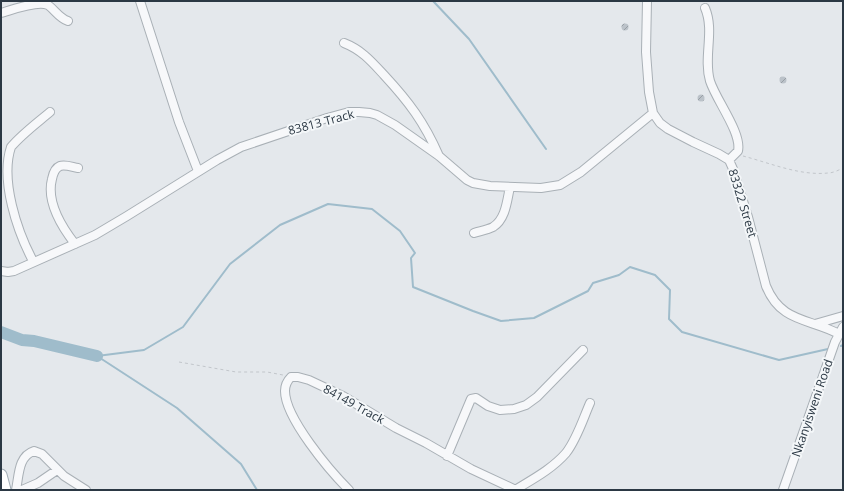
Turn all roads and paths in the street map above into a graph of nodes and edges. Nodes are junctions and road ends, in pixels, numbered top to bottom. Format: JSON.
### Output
{"nodes":[{"id":1,"x":140,"y":1,"type":"edge"},
{"id":2,"x":648,"y":1,"type":"edge"},
{"id":3,"x":705,"y":8,"type":"dead end"},
{"id":4,"x":1,"y":13,"type":"edge"},
{"id":5,"x":68,"y":20,"type":"dead end"},
{"id":6,"x":344,"y":43,"type":"dead end"},
{"id":7,"x":50,"y":112,"type":"dead end"},
{"id":8,"x":653,"y":114,"type":"junction"},
{"id":9,"x":736,"y":154,"type":"junction"},
{"id":10,"x":439,"y":156,"type":"junction"},
{"id":11,"x":729,"y":160,"type":"junction"},
{"id":12,"x":78,"y":168,"type":"dead end"},
{"id":13,"x":843,"y":168,"type":"edge"},
{"id":14,"x":198,"y":171,"type":"junction"},
{"id":15,"x":510,"y":187,"type":"junction"},
{"id":16,"x":474,"y":232,"type":"dead end"},
{"id":17,"x":74,"y":244,"type":"junction"},
{"id":18,"x":33,"y":261,"type":"junction"},
{"id":19,"x":1,"y":271,"type":"edge"},
{"id":20,"x":843,"y":316,"type":"edge"},
{"id":21,"x":814,"y":324,"type":"junction"},
{"id":22,"x":841,"y":331,"type":"edge"},
{"id":23,"x":583,"y":350,"type":"dead end"},
{"id":24,"x":179,"y":362,"type":"dead end"},
{"id":25,"x":291,"y":377,"type":"junction"},
{"id":26,"x":590,"y":403,"type":"dead end"},
{"id":27,"x":447,"y":456,"type":"junction"},
{"id":28,"x":57,"y":470,"type":"junction"},
{"id":29,"x":1,"y":475,"type":"edge"},
{"id":30,"x":5,"y":490,"type":"edge"},
{"id":31,"x":16,"y":490,"type":"edge"},
{"id":32,"x":22,"y":490,"type":"edge"},
{"id":33,"x":86,"y":490,"type":"edge"},
{"id":34,"x":349,"y":490,"type":"edge"},
{"id":35,"x":516,"y":490,"type":"edge"},
{"id":36,"x":783,"y":490,"type":"edge"}],
"edges":[{"from":1,"to":14,"type":"street"},
{"from":2,"to":8,"type":"street"},
{"from":3,"to":9,"type":"street"},
{"from":4,"to":5,"type":"street"},
{"from":6,"to":10,"type":"street"},
{"from":7,"to":18,"type":"street"},
{"from":8,"to":11,"type":"street","name":"83322 Street"},
{"from":8,"to":15,"type":"street","name":"83813 Track"},
{"from":9,"to":11,"type":"street"},
{"from":9,"to":13,"type":"path"},
{"from":10,"to":14,"type":"street","name":"83813 Track"},
{"from":10,"to":15,"type":"street","name":"83813 Track"},
{"from":11,"to":21,"type":"street","name":"83322 Street"},
{"from":12,"to":17,"type":"street"},
{"from":14,"to":17,"type":"street","name":"83813 Track"},
{"from":15,"to":16,"type":"street"},
{"from":17,"to":18,"type":"street","name":"83813 Track"},
{"from":18,"to":19,"type":"street","name":"83813 Track"},
{"from":20,"to":21,"type":"street"},
{"from":21,"to":22,"type":"street","name":"83322 Street"},
{"from":22,"to":36,"type":"street","name":"Nkanyisweni Road"},
{"from":23,"to":27,"type":"street"},
{"from":24,"to":25,"type":"path"},
{"from":25,"to":27,"type":"street","name":"84149 Track"},
{"from":25,"to":34,"type":"street"},
{"from":26,"to":35,"type":"street"},
{"from":27,"to":35,"type":"street","name":"84149 Track"},
{"from":28,"to":31,"type":"street"},
{"from":28,"to":32,"type":"street"},
{"from":28,"to":33,"type":"street"},
{"from":29,"to":30,"type":"main road"}]}
